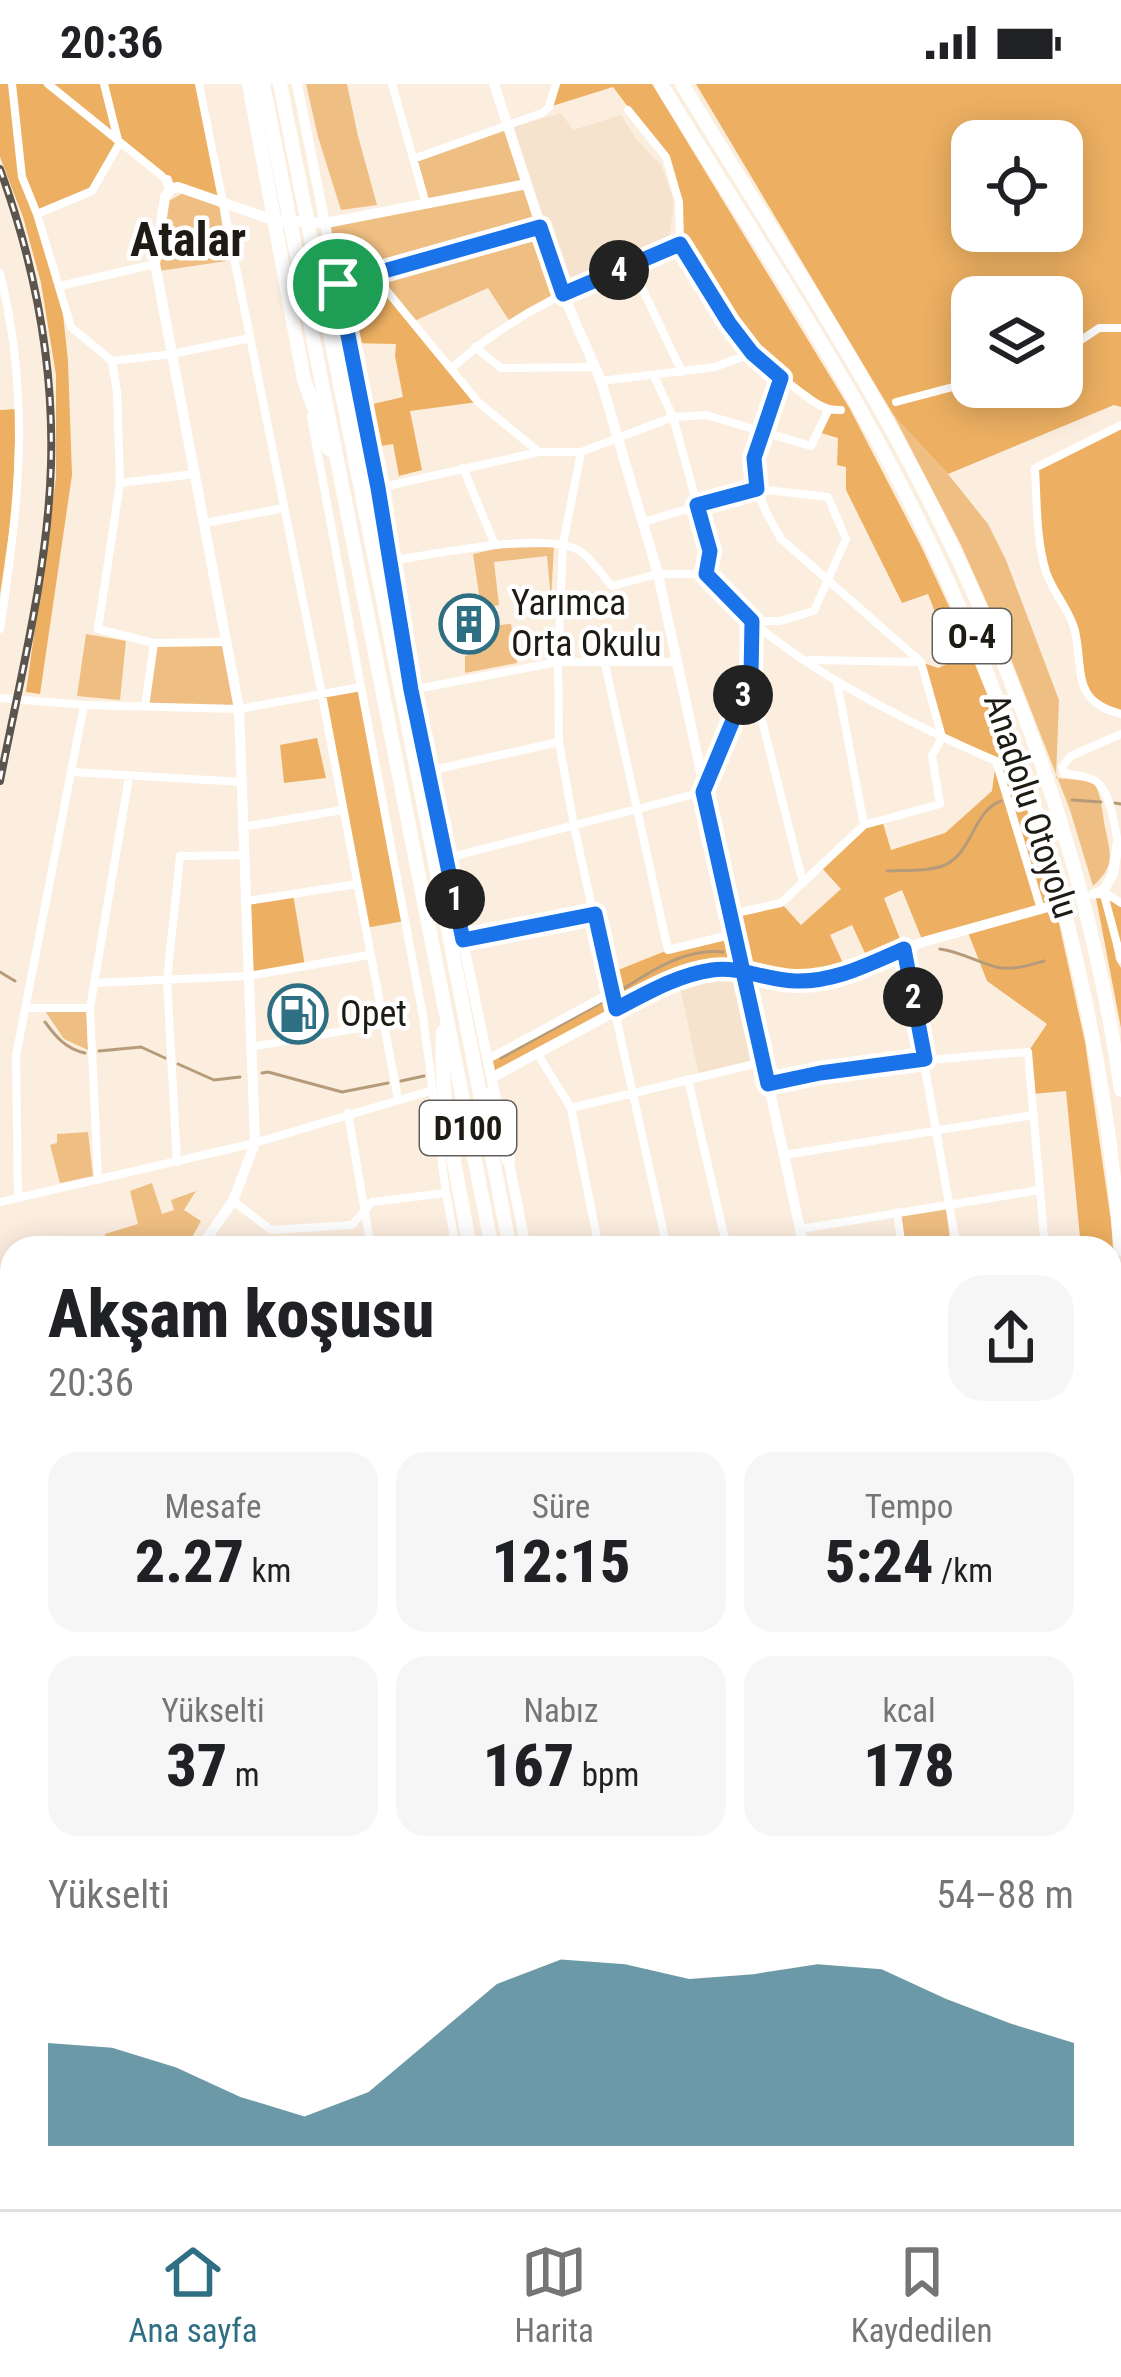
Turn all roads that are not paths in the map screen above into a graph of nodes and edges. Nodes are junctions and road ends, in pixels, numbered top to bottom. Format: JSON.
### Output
{"nodes":[{"id":1,"x":12,"y":84,"type":"edge"},
{"id":2,"x":48,"y":84,"type":"edge"},
{"id":3,"x":104,"y":84,"type":"edge"},
{"id":4,"x":199,"y":84,"type":"edge"},
{"id":5,"x":249,"y":84,"type":"edge"},
{"id":6,"x":263,"y":84,"type":"edge"},
{"id":7,"x":280,"y":84,"type":"edge"},
{"id":8,"x":297,"y":84,"type":"edge"},
{"id":9,"x":392,"y":84,"type":"edge"},
{"id":10,"x":494,"y":84,"type":"edge"},
{"id":11,"x":556,"y":84,"type":"edge"},
{"id":12,"x":661,"y":84,"type":"edge"},
{"id":13,"x":682,"y":84,"type":"edge"},
{"id":14,"x":628,"y":110,"type":"dead end"},
{"id":15,"x":508,"y":124,"type":"junction"},
{"id":16,"x":119,"y":144,"type":"junction"},
{"id":17,"x":413,"y":159,"type":"junction"},
{"id":18,"x":526,"y":184,"type":"junction"},
{"id":19,"x":171,"y":186,"type":"junction"},
{"id":20,"x":223,"y":203,"type":"junction"},
{"id":21,"x":426,"y":204,"type":"junction"},
{"id":22,"x":37,"y":214,"type":"junction"},
{"id":23,"x":273,"y":220,"type":"junction"},
{"id":24,"x":326,"y":223,"type":"junction"},
{"id":25,"x":540,"y":227,"type":"junction"},
{"id":26,"x":680,"y":244,"type":"junction"},
{"id":27,"x":155,"y":265,"type":"junction"},
{"id":28,"x":631,"y":265,"type":"junction"},
{"id":29,"x":0,"y":273,"type":"edge"},
{"id":30,"x":373,"y":274,"type":"junction"},
{"id":31,"x":338,"y":284,"type":"junction"},
{"id":32,"x":60,"y":286,"type":"junction"},
{"id":33,"x":563,"y":294,"type":"junction"},
{"id":34,"x":4,"y":306,"type":"edge"},
{"id":35,"x":1121,"y":328,"type":"edge"},
{"id":36,"x":250,"y":338,"type":"junction"},
{"id":37,"x":1083,"y":339,"type":"edge"},
{"id":38,"x":475,"y":347,"type":"junction"},
{"id":39,"x":752,"y":353,"type":"junction"},
{"id":40,"x":172,"y":354,"type":"junction"},
{"id":41,"x":112,"y":361,"type":"junction"},
{"id":42,"x":596,"y":367,"type":"junction"},
{"id":43,"x":451,"y":369,"type":"junction"},
{"id":44,"x":682,"y":372,"type":"junction"},
{"id":45,"x":654,"y":376,"type":"junction"},
{"id":46,"x":781,"y":378,"type":"junction"},
{"id":47,"x":304,"y":380,"type":"junction"},
{"id":48,"x":601,"y":381,"type":"junction"},
{"id":49,"x":951,"y":388,"type":"edge"},
{"id":50,"x":896,"y":402,"type":"dead end"},
{"id":51,"x":841,"y":410,"type":"dead end"},
{"id":52,"x":828,"y":411,"type":"junction"},
{"id":53,"x":673,"y":416,"type":"junction"},
{"id":54,"x":1121,"y":425,"type":"edge"},
{"id":55,"x":763,"y":431,"type":"junction"},
{"id":56,"x":618,"y":438,"type":"junction"},
{"id":57,"x":539,"y":452,"type":"junction"},
{"id":58,"x":580,"y":452,"type":"junction"},
{"id":59,"x":463,"y":468,"type":"junction"},
{"id":60,"x":194,"y":474,"type":"junction"},
{"id":61,"x":120,"y":482,"type":"junction"},
{"id":62,"x":378,"y":488,"type":"junction"},
{"id":63,"x":757,"y":489,"type":"junction"},
{"id":64,"x":346,"y":500,"type":"junction"},
{"id":65,"x":697,"y":505,"type":"junction"},
{"id":66,"x":284,"y":508,"type":"junction"},
{"id":67,"x":642,"y":522,"type":"junction"},
{"id":68,"x":203,"y":524,"type":"junction"},
{"id":69,"x":563,"y":544,"type":"junction"},
{"id":70,"x":495,"y":545,"type":"junction"},
{"id":71,"x":390,"y":561,"type":"junction"},
{"id":72,"x":658,"y":574,"type":"junction"},
{"id":73,"x":706,"y":574,"type":"junction"},
{"id":74,"x":828,"y":579,"type":"junction"},
{"id":75,"x":752,"y":621,"type":"junction"},
{"id":76,"x":0,"y":629,"type":"edge"},
{"id":77,"x":224,"y":642,"type":"junction"},
{"id":78,"x":154,"y":643,"type":"junction"},
{"id":79,"x":806,"y":659,"type":"junction"},
{"id":80,"x":558,"y":662,"type":"junction"},
{"id":81,"x":675,"y":662,"type":"junction"},
{"id":82,"x":921,"y":662,"type":"junction"},
{"id":83,"x":605,"y":664,"type":"junction"},
{"id":84,"x":751,"y":677,"type":"junction"},
{"id":85,"x":837,"y":680,"type":"junction"},
{"id":86,"x":361,"y":687,"type":"junction"},
{"id":87,"x":411,"y":690,"type":"junction"},
{"id":88,"x":322,"y":695,"type":"junction"},
{"id":89,"x":0,"y":698,"type":"edge"},
{"id":90,"x":84,"y":705,"type":"junction"},
{"id":91,"x":146,"y":706,"type":"junction"},
{"id":92,"x":239,"y":709,"type":"junction"},
{"id":93,"x":1121,"y":714,"type":"edge"},
{"id":94,"x":1121,"y":734,"type":"edge"},
{"id":95,"x":942,"y":737,"type":"junction"},
{"id":96,"x":559,"y":742,"type":"junction"},
{"id":97,"x":428,"y":771,"type":"junction"},
{"id":98,"x":72,"y":772,"type":"junction"},
{"id":99,"x":129,"y":777,"type":"junction"},
{"id":100,"x":242,"y":782,"type":"junction"},
{"id":101,"x":703,"y":792,"type":"junction"},
{"id":102,"x":636,"y":809,"type":"junction"},
{"id":103,"x":343,"y":810,"type":"junction"},
{"id":104,"x":864,"y":825,"type":"junction"},
{"id":105,"x":574,"y":826,"type":"junction"},
{"id":106,"x":243,"y":827,"type":"junction"},
{"id":107,"x":1119,"y":842,"type":"edge"},
{"id":108,"x":245,"y":855,"type":"junction"},
{"id":109,"x":447,"y":858,"type":"junction"},
{"id":110,"x":802,"y":883,"type":"junction"},
{"id":111,"x":357,"y":884,"type":"junction"},
{"id":112,"x":1098,"y":892,"type":"junction"},
{"id":113,"x":248,"y":901,"type":"junction"},
{"id":114,"x":1121,"y":903,"type":"edge"},
{"id":115,"x":1055,"y":905,"type":"dead end"},
{"id":116,"x":1041,"y":909,"type":"junction"},
{"id":117,"x":595,"y":914,"type":"junction"},
{"id":118,"x":730,"y":915,"type":"junction"},
{"id":119,"x":734,"y":934,"type":"junction"},
{"id":120,"x":463,"y":940,"type":"junction"},
{"id":121,"x":904,"y":949,"type":"junction"},
{"id":122,"x":370,"y":955,"type":"junction"},
{"id":123,"x":1121,"y":958,"type":"edge"},
{"id":124,"x":744,"y":971,"type":"junction"},
{"id":125,"x":248,"y":976,"type":"junction"},
{"id":126,"x":167,"y":981,"type":"junction"},
{"id":127,"x":94,"y":983,"type":"junction"},
{"id":128,"x":612,"y":992,"type":"junction"},
{"id":129,"x":26,"y":1008,"type":"junction"},
{"id":130,"x":90,"y":1008,"type":"junction"},
{"id":131,"x":445,"y":1009,"type":"junction"},
{"id":132,"x":616,"y":1009,"type":"junction"},
{"id":133,"x":382,"y":1024,"type":"junction"},
{"id":134,"x":467,"y":1027,"type":"junction"},
{"id":135,"x":251,"y":1047,"type":"junction"},
{"id":136,"x":537,"y":1053,"type":"junction"},
{"id":137,"x":488,"y":1059,"type":"junction"},
{"id":138,"x":925,"y":1059,"type":"junction"},
{"id":139,"x":763,"y":1062,"type":"junction"},
{"id":140,"x":491,"y":1078,"type":"junction"},
{"id":141,"x":688,"y":1078,"type":"junction"},
{"id":142,"x":768,"y":1084,"type":"junction"},
{"id":143,"x":433,"y":1090,"type":"junction"},
{"id":144,"x":1121,"y":1090,"type":"edge"},
{"id":145,"x":634,"y":1091,"type":"junction"},
{"id":146,"x":398,"y":1100,"type":"junction"},
{"id":147,"x":571,"y":1108,"type":"junction"},
{"id":148,"x":348,"y":1113,"type":"junction"},
{"id":149,"x":1034,"y":1115,"type":"junction"},
{"id":150,"x":937,"y":1131,"type":"junction"},
{"id":151,"x":255,"y":1143,"type":"junction"},
{"id":152,"x":784,"y":1155,"type":"junction"},
{"id":153,"x":508,"y":1159,"type":"junction"},
{"id":154,"x":177,"y":1162,"type":"junction"},
{"id":155,"x":98,"y":1180,"type":"junction"},
{"id":156,"x":1040,"y":1190,"type":"junction"},
{"id":157,"x":446,"y":1193,"type":"junction"},
{"id":158,"x":18,"y":1198,"type":"junction"},
{"id":159,"x":233,"y":1201,"type":"junction"},
{"id":160,"x":0,"y":1202,"type":"edge"},
{"id":161,"x":949,"y":1203,"type":"junction"},
{"id":162,"x":364,"y":1211,"type":"junction"},
{"id":163,"x":897,"y":1212,"type":"junction"},
{"id":164,"x":799,"y":1229,"type":"junction"},
{"id":165,"x":208,"y":1236,"type":"edge"},
{"id":166,"x":369,"y":1236,"type":"edge"},
{"id":167,"x":454,"y":1236,"type":"edge"},
{"id":168,"x":468,"y":1236,"type":"edge"},
{"id":169,"x":490,"y":1236,"type":"edge"},
{"id":170,"x":509,"y":1236,"type":"edge"},
{"id":171,"x":524,"y":1236,"type":"edge"},
{"id":172,"x":597,"y":1236,"type":"edge"},
{"id":173,"x":664,"y":1236,"type":"edge"},
{"id":174,"x":721,"y":1236,"type":"edge"},
{"id":175,"x":801,"y":1236,"type":"edge"},
{"id":176,"x":900,"y":1236,"type":"edge"},
{"id":177,"x":955,"y":1236,"type":"edge"},
{"id":178,"x":1044,"y":1236,"type":"edge"},
{"id":179,"x":1120,"y":1236,"type":"edge"}],
"edges":[{"from":1,"to":22,"type":"street"},
{"from":2,"to":16,"type":"street"},
{"from":3,"to":16,"type":"street"},
{"from":4,"to":20,"type":"street"},
{"from":5,"to":23,"type":"highway"},
{"from":6,"to":64,"type":"highway","number":"D100"},
{"from":7,"to":134,"type":"highway","number":"D100"},
{"from":8,"to":24,"type":"main road"},
{"from":9,"to":17,"type":"street"},
{"from":10,"to":15,"type":"main road"},
{"from":11,"to":15,"type":"street"},
{"from":12,"to":179,"type":"highway","name":"Anadolu Otoyolu","number":"O-4"},
{"from":13,"to":144,"type":"highway","name":"Anadolu Otoyolu","number":"O-4"},
{"from":14,"to":26,"type":"street"},
{"from":15,"to":17,"type":"street"},
{"from":15,"to":18,"type":"main road"},
{"from":16,"to":19,"type":"street"},
{"from":16,"to":22,"type":"street"},
{"from":17,"to":21,"type":"street"},
{"from":18,"to":21,"type":"main road"},
{"from":18,"to":25,"type":"main road"},
{"from":19,"to":20,"type":"main road"},
{"from":19,"to":27,"type":"main road"},
{"from":20,"to":23,"type":"main road"},
{"from":20,"to":36,"type":"street"},
{"from":21,"to":24,"type":"main road"},
{"from":22,"to":32,"type":"street"},
{"from":23,"to":24,"type":"main road"},
{"from":23,"to":47,"type":"highway"},
{"from":24,"to":31,"type":"main road"},
{"from":25,"to":30,"type":"street"},
{"from":25,"to":33,"type":"main road"},
{"from":26,"to":28,"type":"street"},
{"from":26,"to":39,"type":"street"},
{"from":27,"to":32,"type":"street"},
{"from":27,"to":40,"type":"main road"},
{"from":28,"to":33,"type":"street"},
{"from":28,"to":44,"type":"street"},
{"from":29,"to":34,"type":"street"},
{"from":30,"to":31,"type":"street"},
{"from":30,"to":43,"type":"street"},
{"from":31,"to":62,"type":"main road"},
{"from":32,"to":41,"type":"street"},
{"from":33,"to":38,"type":"street"},
{"from":33,"to":42,"type":"main road"},
{"from":34,"to":76,"type":"street"},
{"from":35,"to":37,"type":"street"},
{"from":36,"to":40,"type":"street"},
{"from":36,"to":66,"type":"street"},
{"from":38,"to":42,"type":"street"},
{"from":38,"to":43,"type":"street"},
{"from":39,"to":44,"type":"street"},
{"from":39,"to":46,"type":"street"},
{"from":40,"to":41,"type":"street"},
{"from":40,"to":60,"type":"main road"},
{"from":41,"to":61,"type":"street"},
{"from":42,"to":48,"type":"main road"},
{"from":43,"to":57,"type":"street"},
{"from":44,"to":45,"type":"street"},
{"from":45,"to":48,"type":"street"},
{"from":45,"to":53,"type":"street"},
{"from":46,"to":52,"type":"street"},
{"from":46,"to":55,"type":"street"},
{"from":47,"to":64,"type":"highway"},
{"from":47,"to":86,"type":"street"},
{"from":48,"to":56,"type":"main road"},
{"from":49,"to":50,"type":"street"},
{"from":51,"to":52,"type":"street"},
{"from":52,"to":55,"type":"street"},
{"from":53,"to":55,"type":"street"},
{"from":53,"to":56,"type":"street"},
{"from":53,"to":65,"type":"street"},
{"from":54,"to":93,"type":"street"},
{"from":55,"to":63,"type":"street"},
{"from":56,"to":58,"type":"street"},
{"from":56,"to":67,"type":"main road"},
{"from":57,"to":58,"type":"street"},
{"from":57,"to":59,"type":"street"},
{"from":58,"to":69,"type":"street"},
{"from":59,"to":62,"type":"street"},
{"from":59,"to":70,"type":"street"},
{"from":60,"to":61,"type":"street"},
{"from":60,"to":68,"type":"main road"},
{"from":61,"to":78,"type":"street"},
{"from":62,"to":71,"type":"main road"},
{"from":63,"to":65,"type":"street"},
{"from":63,"to":74,"type":"street"},
{"from":63,"to":74,"type":"street"},
{"from":64,"to":131,"type":"highway","number":"D100"},
{"from":65,"to":67,"type":"street"},
{"from":65,"to":73,"type":"street"},
{"from":66,"to":68,"type":"street"},
{"from":66,"to":88,"type":"street"},
{"from":67,"to":72,"type":"main road"},
{"from":68,"to":77,"type":"main road"},
{"from":69,"to":70,"type":"street"},
{"from":69,"to":72,"type":"street"},
{"from":69,"to":80,"type":"street"},
{"from":70,"to":71,"type":"street"},
{"from":71,"to":87,"type":"main road"},
{"from":72,"to":73,"type":"street"},
{"from":72,"to":81,"type":"main road"},
{"from":73,"to":75,"type":"street"},
{"from":74,"to":75,"type":"street"},
{"from":74,"to":82,"type":"street"},
{"from":75,"to":79,"type":"street"},
{"from":75,"to":84,"type":"street"},
{"from":77,"to":78,"type":"street"},
{"from":77,"to":92,"type":"main road"},
{"from":78,"to":91,"type":"street"},
{"from":79,"to":82,"type":"street"},
{"from":79,"to":85,"type":"street"},
{"from":80,"to":83,"type":"street"},
{"from":80,"to":87,"type":"street"},
{"from":80,"to":96,"type":"street"},
{"from":81,"to":83,"type":"street"},
{"from":81,"to":101,"type":"main road"},
{"from":82,"to":95,"type":"street"},
{"from":83,"to":102,"type":"street"},
{"from":84,"to":101,"type":"street"},
{"from":84,"to":110,"type":"street"},
{"from":85,"to":95,"type":"street"},
{"from":85,"to":104,"type":"street"},
{"from":86,"to":88,"type":"street"},
{"from":86,"to":143,"type":"street"},
{"from":87,"to":97,"type":"main road"},
{"from":88,"to":92,"type":"street"},
{"from":88,"to":103,"type":"street"},
{"from":89,"to":90,"type":"street"},
{"from":90,"to":91,"type":"street"},
{"from":90,"to":98,"type":"street"},
{"from":91,"to":92,"type":"street"},
{"from":92,"to":100,"type":"main road"},
{"from":94,"to":107,"type":"street"},
{"from":95,"to":104,"type":"street"},
{"from":95,"to":116,"type":"street"},
{"from":96,"to":97,"type":"street"},
{"from":96,"to":105,"type":"street"},
{"from":97,"to":109,"type":"main road"},
{"from":98,"to":99,"type":"street"},
{"from":98,"to":129,"type":"street"},
{"from":99,"to":100,"type":"street"},
{"from":99,"to":127,"type":"street"},
{"from":100,"to":106,"type":"main road"},
{"from":101,"to":102,"type":"street"},
{"from":101,"to":118,"type":"main road"},
{"from":102,"to":105,"type":"street"},
{"from":102,"to":119,"type":"street"},
{"from":103,"to":106,"type":"street"},
{"from":103,"to":111,"type":"street"},
{"from":104,"to":110,"type":"street"},
{"from":105,"to":109,"type":"street"},
{"from":105,"to":117,"type":"street"},
{"from":106,"to":108,"type":"main road"},
{"from":107,"to":112,"type":"main road"},
{"from":108,"to":113,"type":"main road"},
{"from":108,"to":126,"type":"street"},
{"from":109,"to":120,"type":"main road"},
{"from":110,"to":118,"type":"street"},
{"from":111,"to":113,"type":"street"},
{"from":111,"to":122,"type":"street"},
{"from":112,"to":114,"type":"street"},
{"from":112,"to":123,"type":"street"},
{"from":113,"to":125,"type":"main road"},
{"from":115,"to":116,"type":"main road"},
{"from":116,"to":121,"type":"main road"},
{"from":117,"to":120,"type":"street"},
{"from":117,"to":128,"type":"street"},
{"from":118,"to":119,"type":"main road"},
{"from":119,"to":124,"type":"main road"},
{"from":120,"to":137,"type":"main road"},
{"from":121,"to":124,"type":"main road"},
{"from":121,"to":138,"type":"street"},
{"from":122,"to":125,"type":"street"},
{"from":122,"to":133,"type":"street"},
{"from":124,"to":132,"type":"main road"},
{"from":124,"to":139,"type":"main road"},
{"from":125,"to":126,"type":"street"},
{"from":125,"to":135,"type":"main road"},
{"from":126,"to":127,"type":"street"},
{"from":126,"to":154,"type":"street"},
{"from":127,"to":130,"type":"street"},
{"from":128,"to":132,"type":"street"},
{"from":128,"to":137,"type":"street"},
{"from":129,"to":130,"type":"street"},
{"from":129,"to":158,"type":"street"},
{"from":130,"to":155,"type":"street"},
{"from":131,"to":168,"type":"highway"},
{"from":131,"to":169,"type":"highway","number":"D100"},
{"from":132,"to":136,"type":"main road"},
{"from":132,"to":145,"type":"street"},
{"from":133,"to":135,"type":"street"},
{"from":133,"to":146,"type":"street"},
{"from":134,"to":153,"type":"highway"},
{"from":134,"to":170,"type":"highway","number":"D100"},
{"from":135,"to":151,"type":"main road"},
{"from":136,"to":140,"type":"main road"},
{"from":136,"to":147,"type":"street"},
{"from":137,"to":140,"type":"main road"},
{"from":138,"to":142,"type":"street"},
{"from":138,"to":149,"type":"street"},
{"from":138,"to":150,"type":"street"},
{"from":139,"to":141,"type":"street"},
{"from":139,"to":142,"type":"main road"},
{"from":140,"to":153,"type":"main road"},
{"from":141,"to":145,"type":"street"},
{"from":141,"to":174,"type":"street"},
{"from":142,"to":152,"type":"main road"},
{"from":143,"to":146,"type":"street"},
{"from":143,"to":157,"type":"street"},
{"from":145,"to":147,"type":"street"},
{"from":145,"to":173,"type":"street"},
{"from":146,"to":148,"type":"street"},
{"from":147,"to":172,"type":"street"},
{"from":148,"to":151,"type":"street"},
{"from":148,"to":162,"type":"street"},
{"from":149,"to":150,"type":"street"},
{"from":149,"to":156,"type":"street"},
{"from":150,"to":152,"type":"street"},
{"from":150,"to":161,"type":"street"},
{"from":151,"to":154,"type":"street"},
{"from":151,"to":159,"type":"main road"},
{"from":152,"to":164,"type":"main road"},
{"from":153,"to":171,"type":"main road"},
{"from":154,"to":155,"type":"street"},
{"from":155,"to":158,"type":"street"},
{"from":156,"to":161,"type":"street"},
{"from":156,"to":178,"type":"street"},
{"from":157,"to":162,"type":"street"},
{"from":157,"to":167,"type":"street"},
{"from":158,"to":160,"type":"street"},
{"from":159,"to":162,"type":"street"},
{"from":159,"to":165,"type":"main road"},
{"from":161,"to":163,"type":"street"},
{"from":161,"to":177,"type":"street"},
{"from":162,"to":166,"type":"street"},
{"from":163,"to":164,"type":"street"},
{"from":163,"to":176,"type":"street"},
{"from":164,"to":175,"type":"main road"}]}
